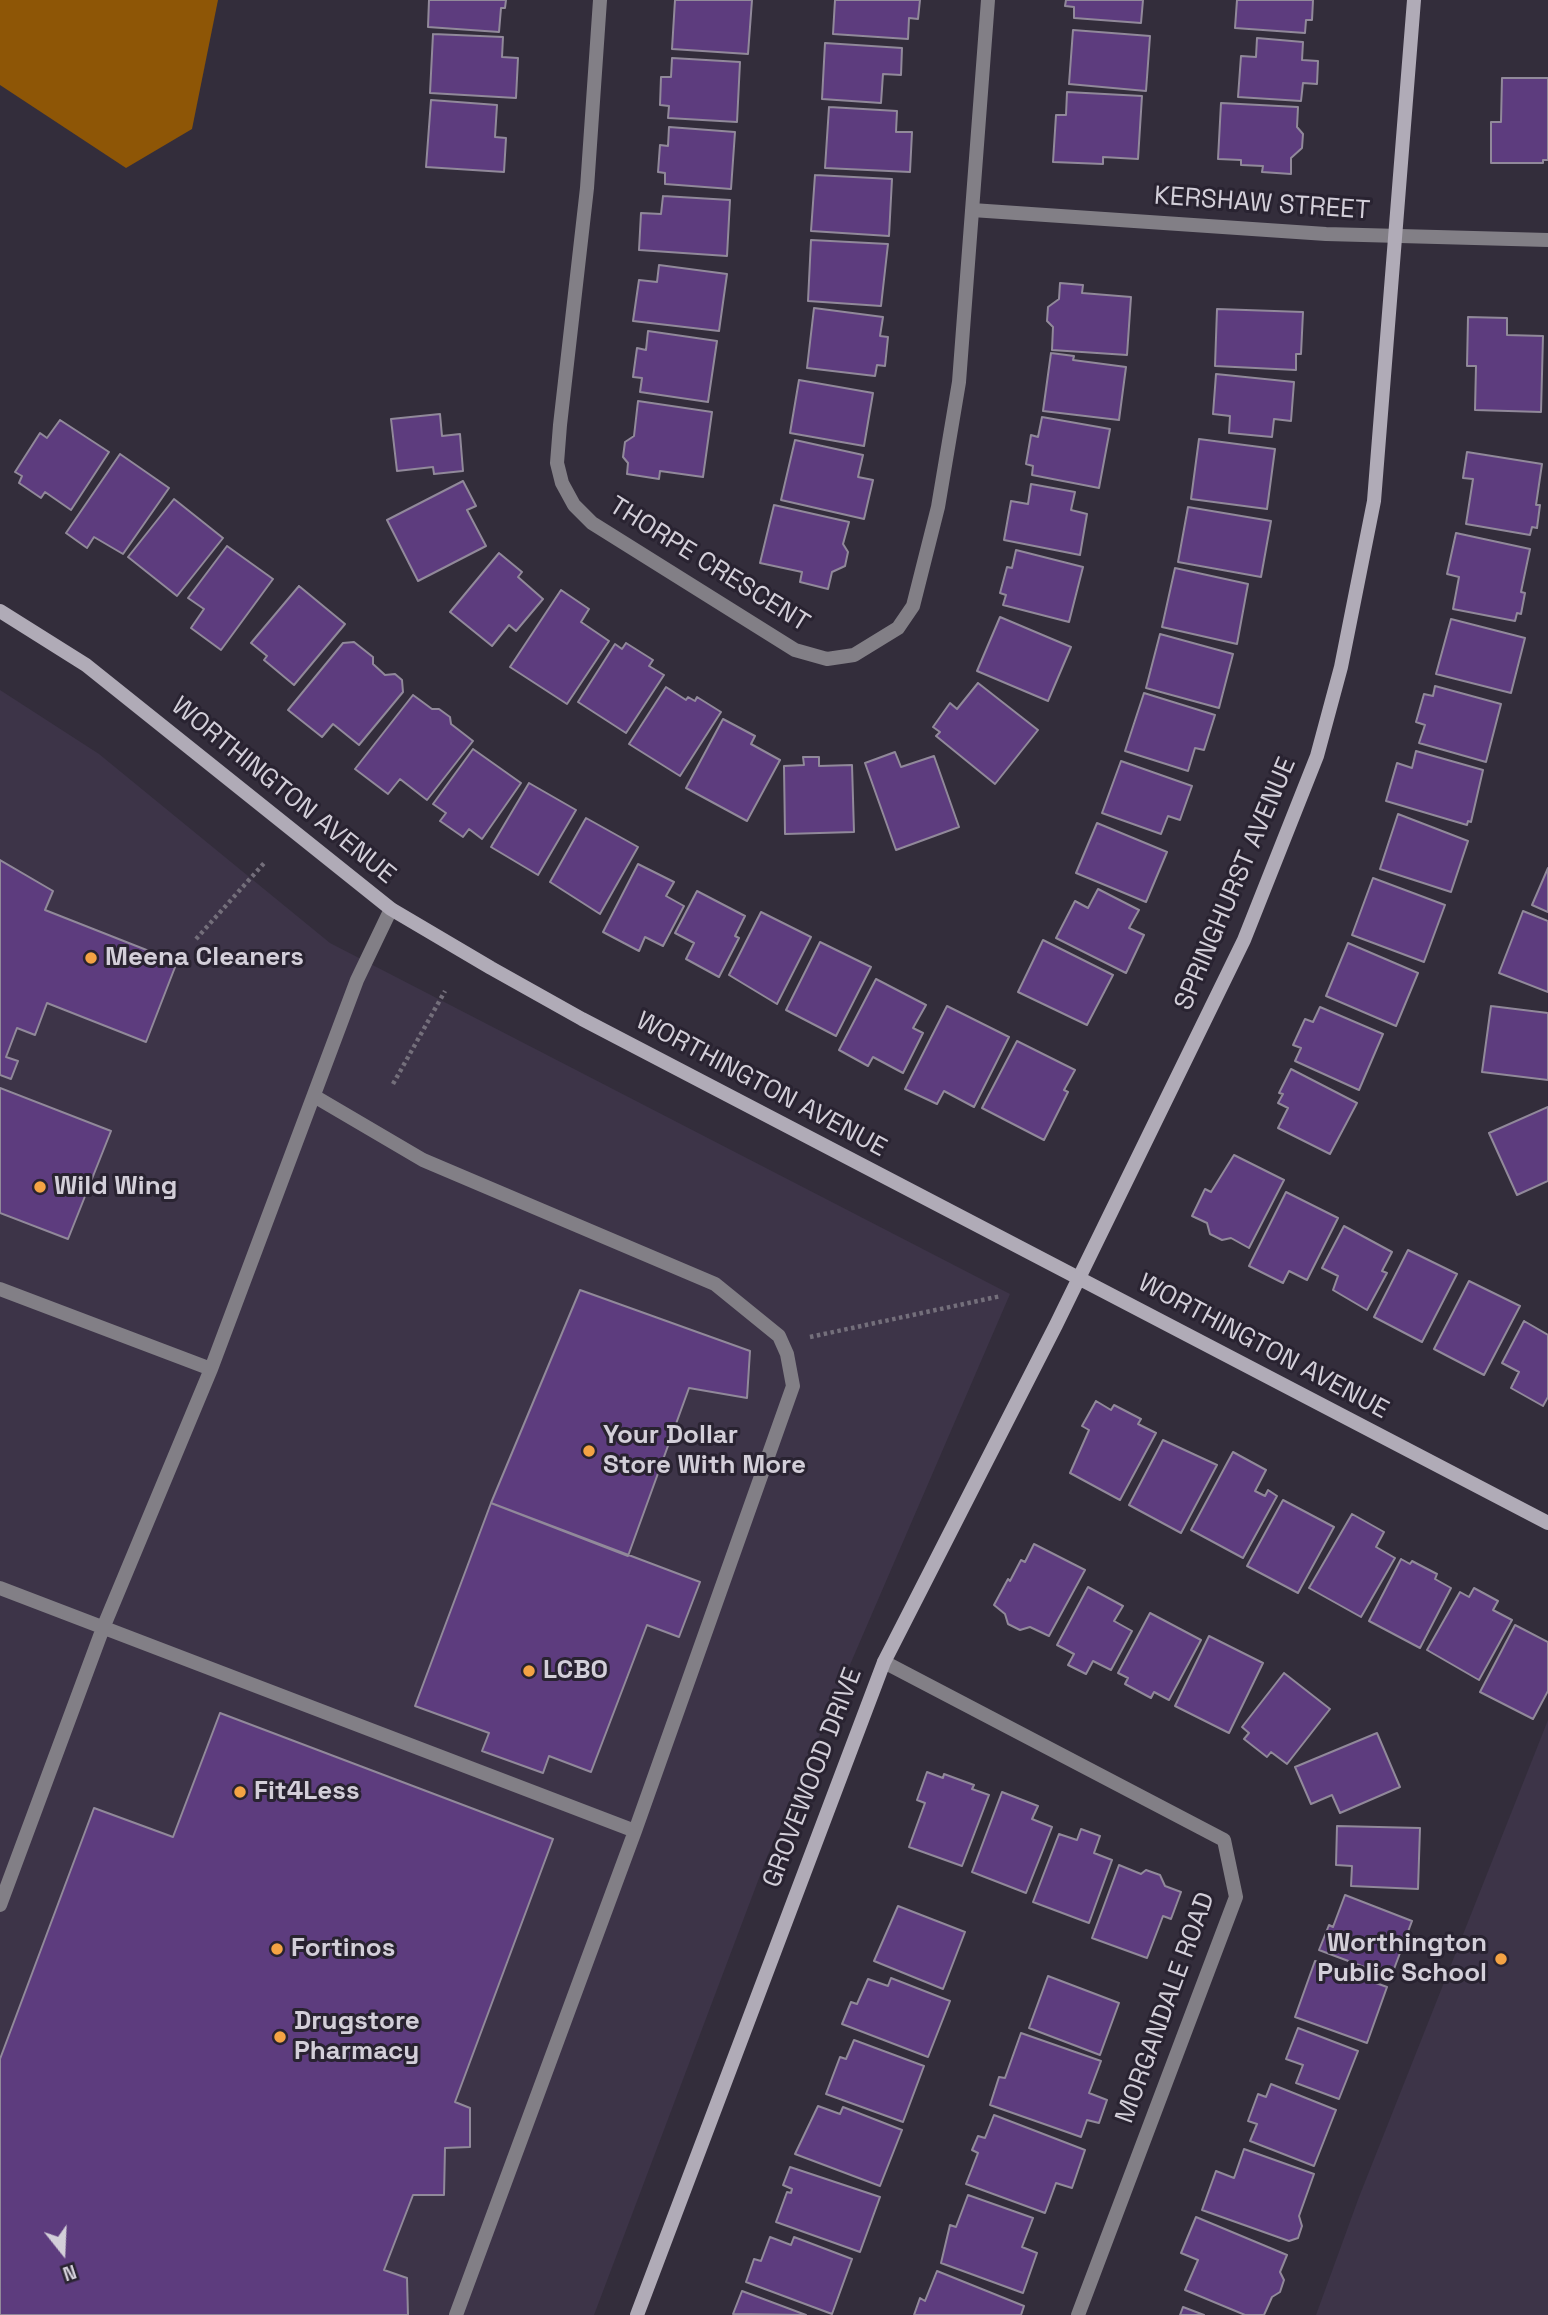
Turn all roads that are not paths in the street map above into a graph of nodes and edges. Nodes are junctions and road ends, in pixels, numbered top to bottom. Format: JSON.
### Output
{"nodes":[{"id":1,"x":600,"y":0,"type":"edge"},
{"id":2,"x":988,"y":0,"type":"edge"},
{"id":3,"x":1414,"y":0,"type":"edge"},
{"id":4,"x":972,"y":210,"type":"junction"},
{"id":5,"x":1398,"y":237,"type":"junction"},
{"id":6,"x":1548,"y":240,"type":"edge"},
{"id":7,"x":0,"y":611,"type":"edge"},
{"id":8,"x":391,"y":909,"type":"junction"},
{"id":9,"x":314,"y":1096,"type":"junction"},
{"id":10,"x":1079,"y":1278,"type":"junction"},
{"id":11,"x":0,"y":1289,"type":"edge"},
{"id":12,"x":211,"y":1369,"type":"junction"},
{"id":13,"x":1548,"y":1523,"type":"edge"},
{"id":14,"x":0,"y":1588,"type":"edge"},
{"id":15,"x":103,"y":1628,"type":"junction"},
{"id":16,"x":884,"y":1662,"type":"junction"},
{"id":17,"x":635,"y":1831,"type":"junction"},
{"id":18,"x":0,"y":1905,"type":"edge"},
{"id":19,"x":456,"y":2315,"type":"edge"},
{"id":20,"x":637,"y":2315,"type":"edge"},
{"id":21,"x":1078,"y":2315,"type":"edge"}],
"edges":[{"from":1,"to":4,"type":"street","name":"THORPE CRESCENT"},
{"from":2,"to":4,"type":"street","name":"THORPE CRESCENT"},
{"from":3,"to":5,"type":"street"},
{"from":4,"to":5,"type":"street","name":"KERSHAW STREET"},
{"from":5,"to":6,"type":"street","name":"KERSHAW STREET"},
{"from":5,"to":10,"type":"street","name":"SPRINGHURST AVENUE"},
{"from":7,"to":8,"type":"street","name":"WORTHINGTON AVENUE"},
{"from":8,"to":9,"type":"street"},
{"from":8,"to":10,"type":"street","name":"WORTHINGTON AVENUE"},
{"from":9,"to":12,"type":"street"},
{"from":9,"to":17,"type":"street"},
{"from":10,"to":13,"type":"street","name":"WORTHINGTON AVENUE"},
{"from":10,"to":16,"type":"street","name":"GROVEWOOD DRIVE"},
{"from":11,"to":12,"type":"street"},
{"from":12,"to":15,"type":"street"},
{"from":14,"to":15,"type":"street"},
{"from":15,"to":17,"type":"street"},
{"from":15,"to":18,"type":"street"},
{"from":16,"to":20,"type":"street","name":"GROVEWOOD DRIVE"},
{"from":16,"to":21,"type":"street","name":"MORGANDALE ROAD"},
{"from":17,"to":19,"type":"street"}]}
